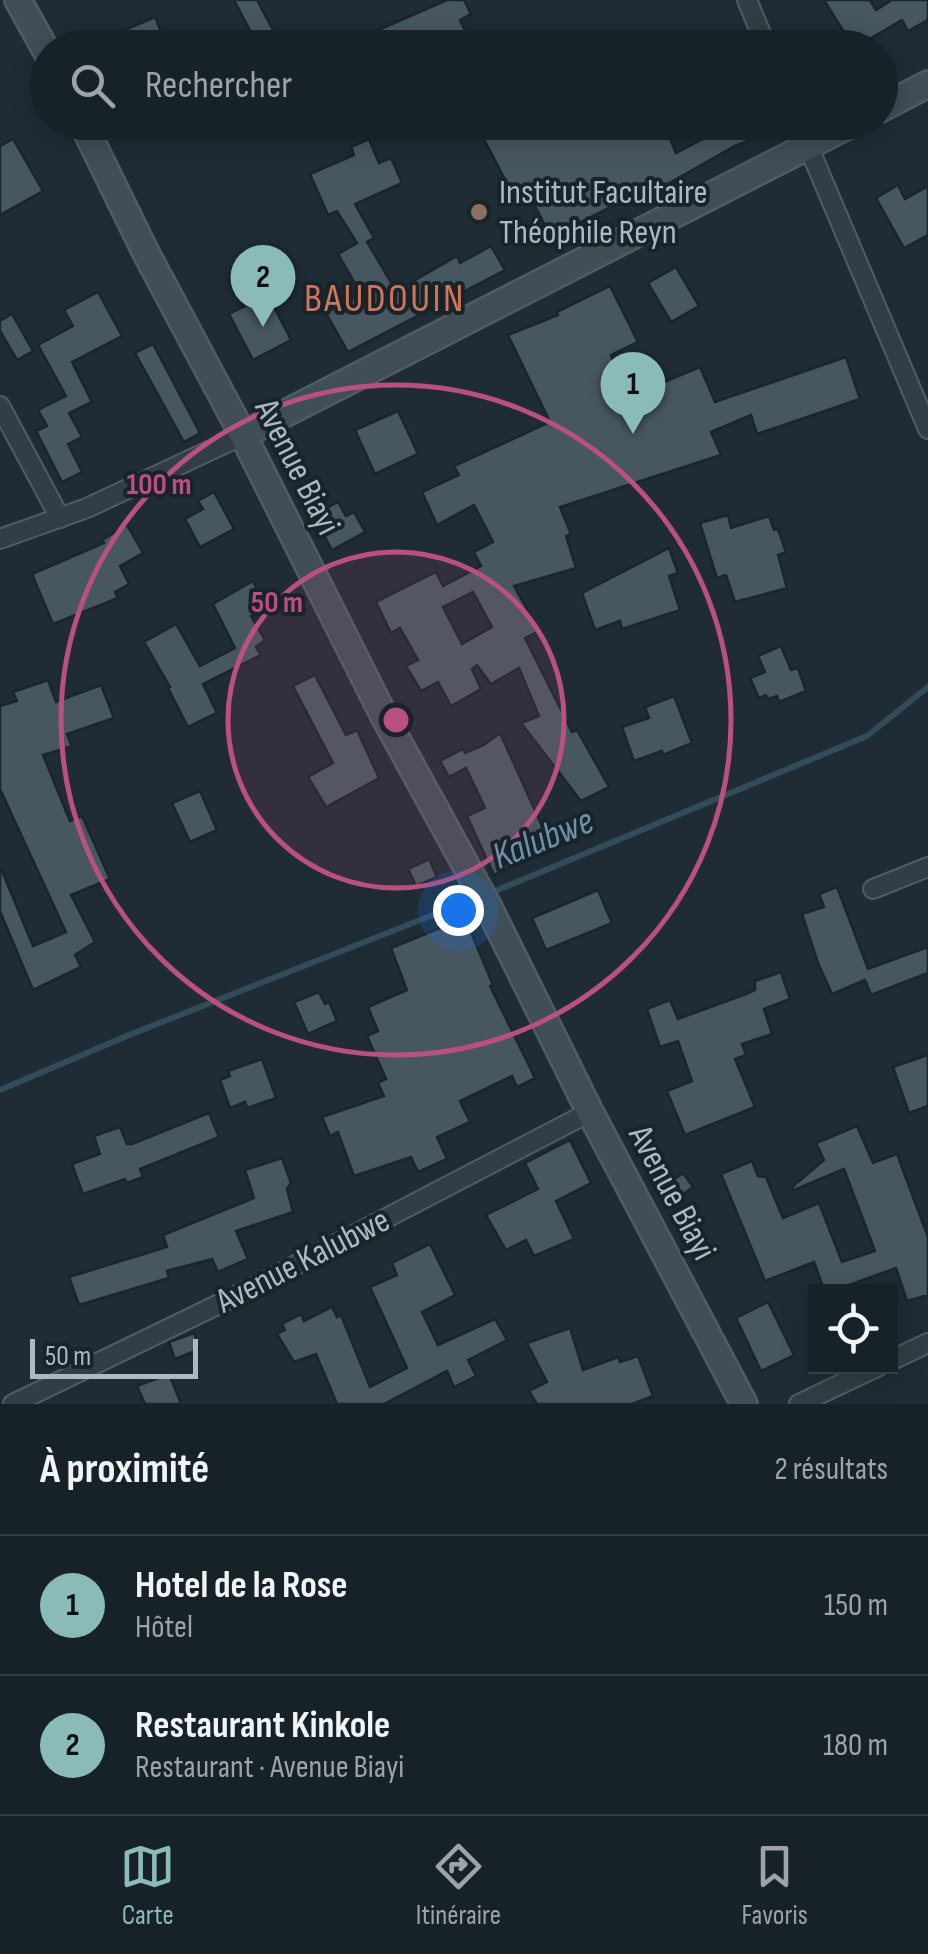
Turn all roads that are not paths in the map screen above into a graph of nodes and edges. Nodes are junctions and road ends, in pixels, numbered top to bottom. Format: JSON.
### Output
{"nodes":[{"id":1,"x":18,"y":0,"type":"edge"},
{"id":2,"x":747,"y":0,"type":"edge"},
{"id":3,"x":35,"y":30,"type":"edge"},
{"id":4,"x":760,"y":30,"type":"edge"},
{"id":5,"x":928,"y":84,"type":"edge"},
{"id":6,"x":898,"y":100,"type":"edge"},
{"id":7,"x":91,"y":140,"type":"edge"},
{"id":8,"x":805,"y":140,"type":"edge"},
{"id":9,"x":821,"y":140,"type":"edge"},
{"id":10,"x":808,"y":147,"type":"junction"},
{"id":11,"x":0,"y":406,"type":"edge"},
{"id":12,"x":928,"y":430,"type":"edge"},
{"id":13,"x":243,"y":434,"type":"junction"},
{"id":14,"x":60,"y":518,"type":"junction"},
{"id":15,"x":0,"y":539,"type":"edge"},
{"id":16,"x":928,"y":868,"type":"edge"},
{"id":17,"x":873,"y":889,"type":"dead end"},
{"id":18,"x":590,"y":1112,"type":"junction"},
{"id":19,"x":928,"y":1343,"type":"edge"},
{"id":20,"x":898,"y":1357,"type":"edge"},
{"id":21,"x":862,"y":1374,"type":"edge"},
{"id":22,"x":13,"y":1404,"type":"edge"},
{"id":23,"x":744,"y":1404,"type":"edge"},
{"id":24,"x":799,"y":1404,"type":"edge"}],
"edges":[{"from":1,"to":3,"type":"street"},
{"from":2,"to":4,"type":"street"},
{"from":5,"to":6,"type":"street"},
{"from":7,"to":13,"type":"street","name":"Avenue Biayi"},
{"from":8,"to":10,"type":"street"},
{"from":9,"to":10,"type":"street"},
{"from":10,"to":12,"type":"street"},
{"from":10,"to":13,"type":"street"},
{"from":11,"to":14,"type":"street"},
{"from":13,"to":14,"type":"street"},
{"from":13,"to":18,"type":"street","name":"Avenue Biayi"},
{"from":14,"to":15,"type":"street"},
{"from":16,"to":17,"type":"street"},
{"from":18,"to":22,"type":"street","name":"Avenue Kalubwe"},
{"from":18,"to":23,"type":"street","name":"Avenue Biayi"},
{"from":19,"to":20,"type":"street"},
{"from":21,"to":24,"type":"street"}]}
